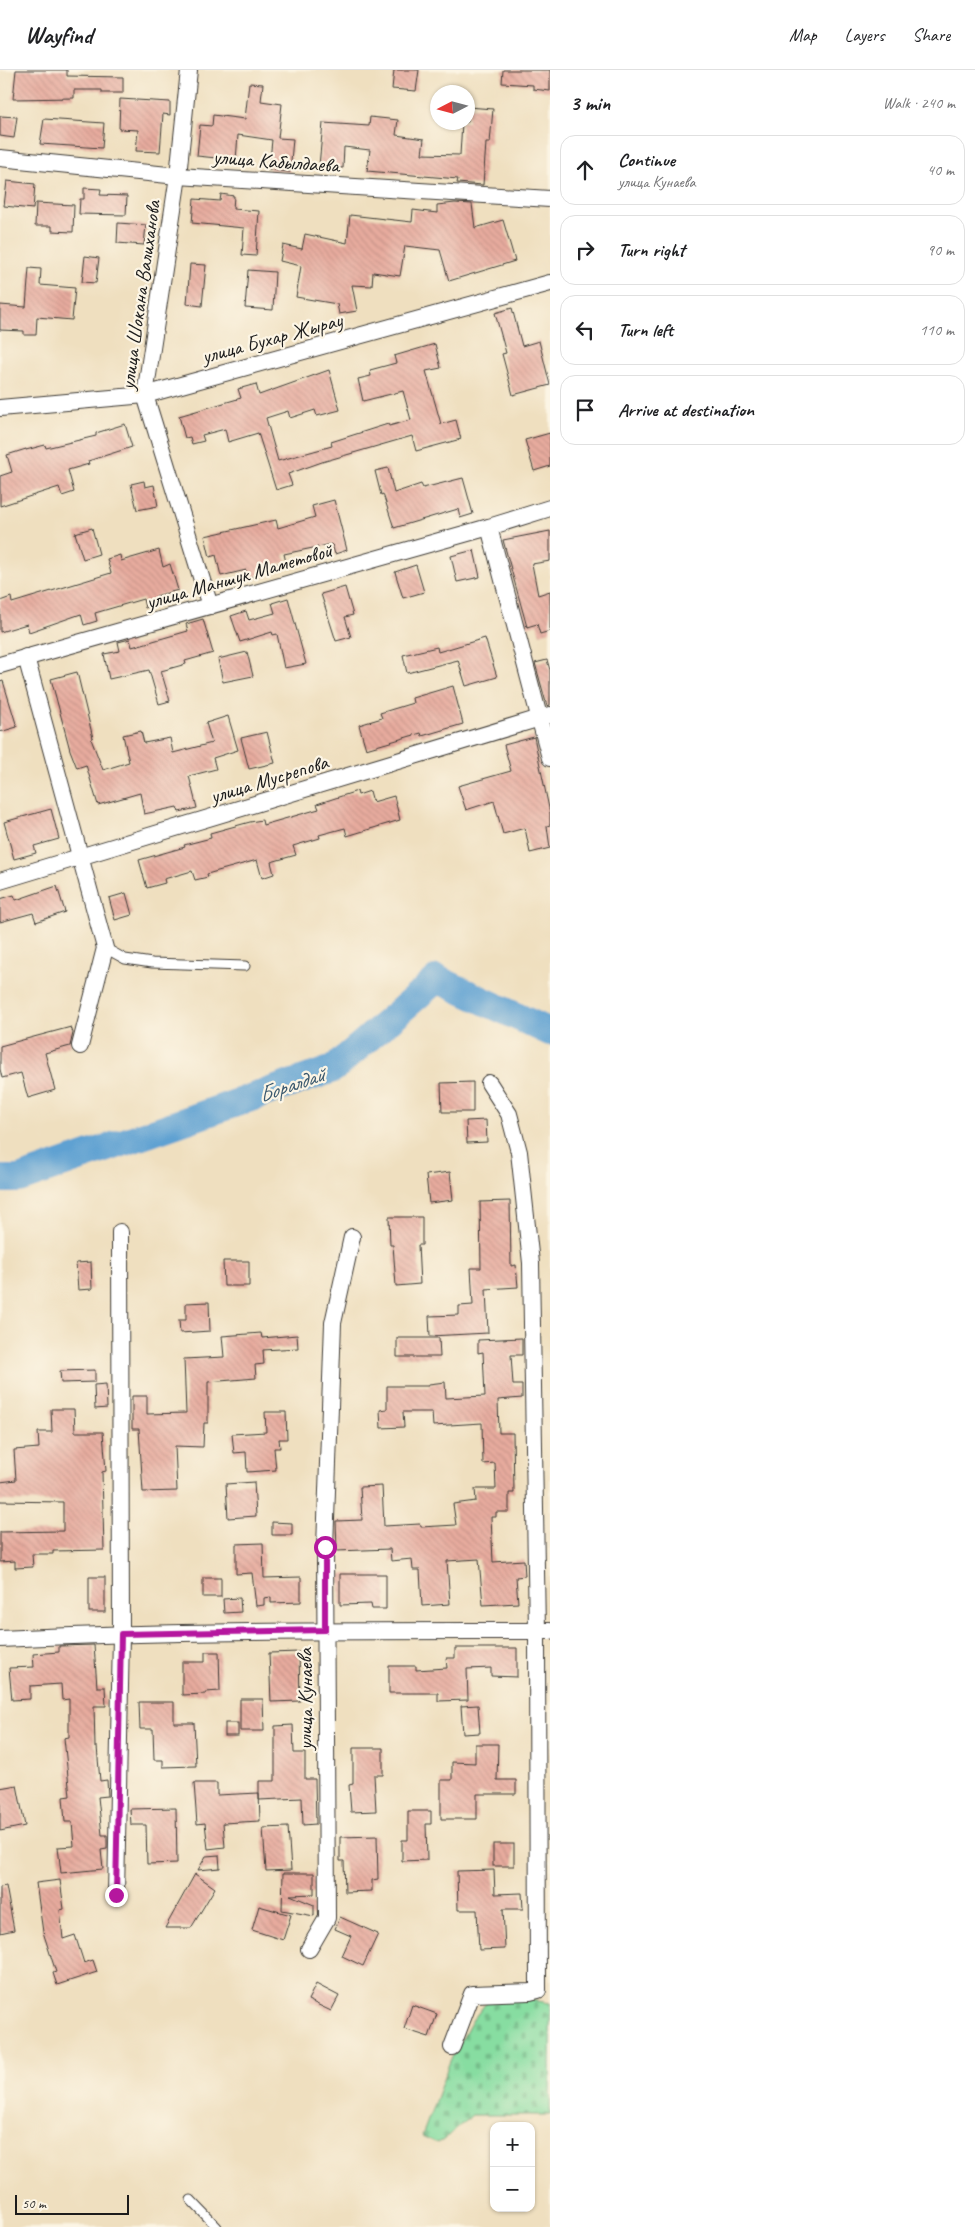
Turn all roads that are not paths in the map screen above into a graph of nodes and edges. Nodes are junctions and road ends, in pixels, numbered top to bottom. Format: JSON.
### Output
{"nodes":[{"id":1,"x":189,"y":70,"type":"edge"},
{"id":2,"x":0,"y":158,"type":"edge"},
{"id":3,"x":178,"y":176,"type":"junction"},
{"id":4,"x":550,"y":199,"type":"edge"},
{"id":5,"x":550,"y":283,"type":"edge"},
{"id":6,"x":144,"y":394,"type":"junction"},
{"id":7,"x":0,"y":408,"type":"edge"},
{"id":8,"x":550,"y":508,"type":"edge"},
{"id":9,"x":489,"y":527,"type":"junction"},
{"id":10,"x":210,"y":606,"type":"junction"},
{"id":11,"x":26,"y":657,"type":"junction"},
{"id":12,"x":0,"y":665,"type":"edge"},
{"id":13,"x":544,"y":717,"type":"edge"},
{"id":14,"x":550,"y":758,"type":"edge"},
{"id":15,"x":81,"y":858,"type":"junction"},
{"id":16,"x":0,"y":881,"type":"edge"},
{"id":17,"x":105,"y":948,"type":"junction"},
{"id":18,"x":246,"y":966,"type":"dead end"},
{"id":19,"x":80,"y":1046,"type":"dead end"},
{"id":20,"x":489,"y":1083,"type":"dead end"},
{"id":21,"x":120,"y":1232,"type":"dead end"},
{"id":22,"x":352,"y":1237,"type":"dead end"},
{"id":23,"x":325,"y":1630,"type":"junction"},
{"id":24,"x":543,"y":1631,"type":"edge"},
{"id":25,"x":121,"y":1634,"type":"junction"},
{"id":26,"x":0,"y":1639,"type":"edge"},
{"id":27,"x":116,"y":1895,"type":"dead end"},
{"id":28,"x":309,"y":1949,"type":"dead end"},
{"id":29,"x":452,"y":2047,"type":"dead end"},
{"id":30,"x":191,"y":2200,"type":"dead end"},
{"id":31,"x":217,"y":2227,"type":"edge"}],
"edges":[{"from":1,"to":3,"type":"street","name":"улица Шокана Валиханова"},
{"from":2,"to":3,"type":"street","name":"улица Кабылдаева"},
{"from":3,"to":4,"type":"street","name":"улица Кабылдаева"},
{"from":3,"to":6,"type":"street","name":"улица Шокана Валиханова"},
{"from":5,"to":6,"type":"street","name":"улица Бухар Жырау"},
{"from":6,"to":7,"type":"street","name":"улица Бухар Жырау"},
{"from":6,"to":10,"type":"street","name":"улица Шокана Валиханова"},
{"from":8,"to":9,"type":"street","name":"улица Маншук Маметовой"},
{"from":9,"to":10,"type":"street","name":"улица Маншук Маметовой"},
{"from":9,"to":13,"type":"street"},
{"from":10,"to":11,"type":"street","name":"улица Маншук Маметовой"},
{"from":11,"to":12,"type":"street","name":"улица Маншук Маметовой"},
{"from":11,"to":15,"type":"street"},
{"from":13,"to":14,"type":"street"},
{"from":13,"to":15,"type":"street","name":"улица Мусрепова"},
{"from":15,"to":16,"type":"street","name":"улица Мусрепова"},
{"from":15,"to":17,"type":"street"},
{"from":17,"to":18,"type":"lane"},
{"from":17,"to":19,"type":"street"},
{"from":20,"to":24,"type":"street"},
{"from":21,"to":25,"type":"street"},
{"from":22,"to":23,"type":"street","name":"улица Кунаева"},
{"from":23,"to":24,"type":"street"},
{"from":23,"to":25,"type":"street"},
{"from":23,"to":28,"type":"street","name":"улица Кунаева"},
{"from":24,"to":29,"type":"street"},
{"from":25,"to":26,"type":"street"},
{"from":25,"to":27,"type":"street"},
{"from":30,"to":31,"type":"lane"}]}
